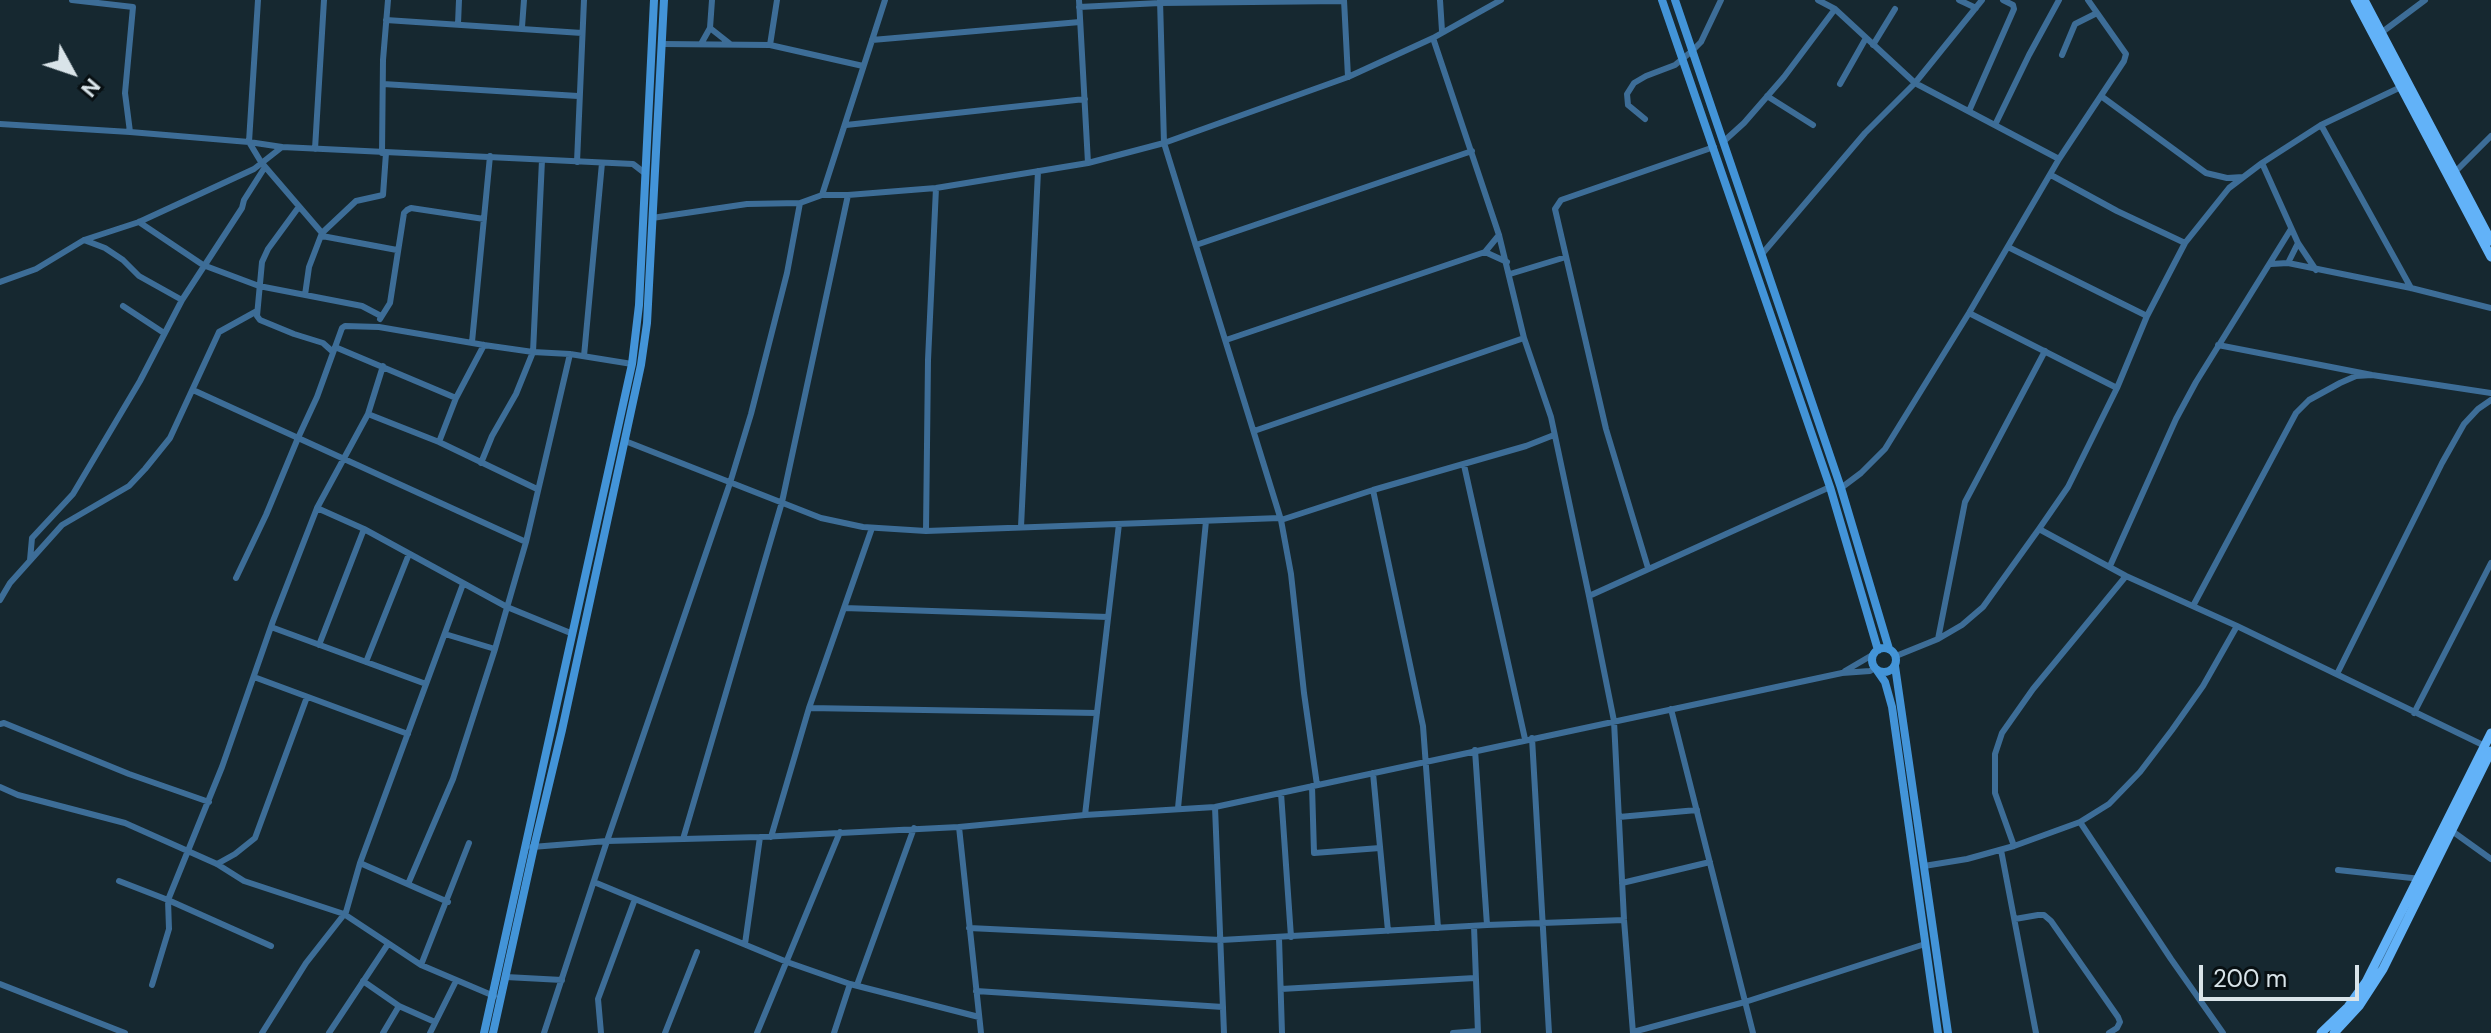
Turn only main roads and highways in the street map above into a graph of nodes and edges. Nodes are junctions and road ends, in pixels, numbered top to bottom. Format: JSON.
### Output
{"nodes":[{"id":1,"x":654,"y":0,"type":"edge"},
{"id":2,"x":664,"y":0,"type":"edge"},
{"id":3,"x":1662,"y":0,"type":"edge"},
{"id":4,"x":1675,"y":0,"type":"edge"},
{"id":5,"x":2355,"y":0,"type":"edge"},
{"id":6,"x":2364,"y":0,"type":"edge"},
{"id":7,"x":655,"y":82,"type":"junction"},
{"id":8,"x":1718,"y":145,"type":"junction"},
{"id":9,"x":2491,"y":241,"type":"edge"},
{"id":10,"x":2491,"y":257,"type":"edge"},
{"id":11,"x":623,"y":428,"type":"junction"},
{"id":12,"x":1876,"y":652,"type":"junction"},
{"id":13,"x":1892,"y":652,"type":"junction"},
{"id":14,"x":1895,"y":666,"type":"junction"},
{"id":15,"x":1876,"y":668,"type":"junction"},
{"id":16,"x":2491,"y":733,"type":"edge"},
{"id":17,"x":2488,"y":748,"type":"edge"},
{"id":18,"x":529,"y":846,"type":"junction"},
{"id":19,"x":1922,"y":873,"type":"junction"},
{"id":20,"x":2423,"y":879,"type":"junction"},
{"id":21,"x":496,"y":996,"type":"junction"},
{"id":22,"x":484,"y":1033,"type":"edge"},
{"id":23,"x":493,"y":1033,"type":"edge"},
{"id":24,"x":1938,"y":1033,"type":"edge"},
{"id":25,"x":1948,"y":1033,"type":"edge"},
{"id":26,"x":2321,"y":1033,"type":"edge"},
{"id":27,"x":2334,"y":1033,"type":"edge"}],
"edges":[{"from":1,"to":7,"type":"main road"},
{"from":2,"to":7,"type":"main road"},
{"from":3,"to":8,"type":"main road"},
{"from":4,"to":8,"type":"main road"},
{"from":5,"to":10,"type":"main road"},
{"from":6,"to":9,"type":"main road"},
{"from":7,"to":11,"type":"main road"},
{"from":7,"to":11,"type":"main road"},
{"from":8,"to":12,"type":"main road"},
{"from":8,"to":13,"type":"main road"},
{"from":11,"to":18,"type":"main road"},
{"from":11,"to":18,"type":"main road"},
{"from":12,"to":13,"type":"main road"},
{"from":12,"to":15,"type":"main road"},
{"from":13,"to":14,"type":"main road"},
{"from":14,"to":15,"type":"main road"},
{"from":14,"to":19,"type":"main road"},
{"from":15,"to":19,"type":"main road"},
{"from":16,"to":17,"type":"main road"},
{"from":17,"to":20,"type":"main road"},
{"from":17,"to":20,"type":"main road"},
{"from":18,"to":21,"type":"main road"},
{"from":18,"to":21,"type":"main road"},
{"from":19,"to":24,"type":"main road"},
{"from":19,"to":25,"type":"main road"},
{"from":20,"to":26,"type":"main road"},
{"from":20,"to":27,"type":"main road"},
{"from":21,"to":22,"type":"main road"},
{"from":21,"to":23,"type":"main road"}]}
